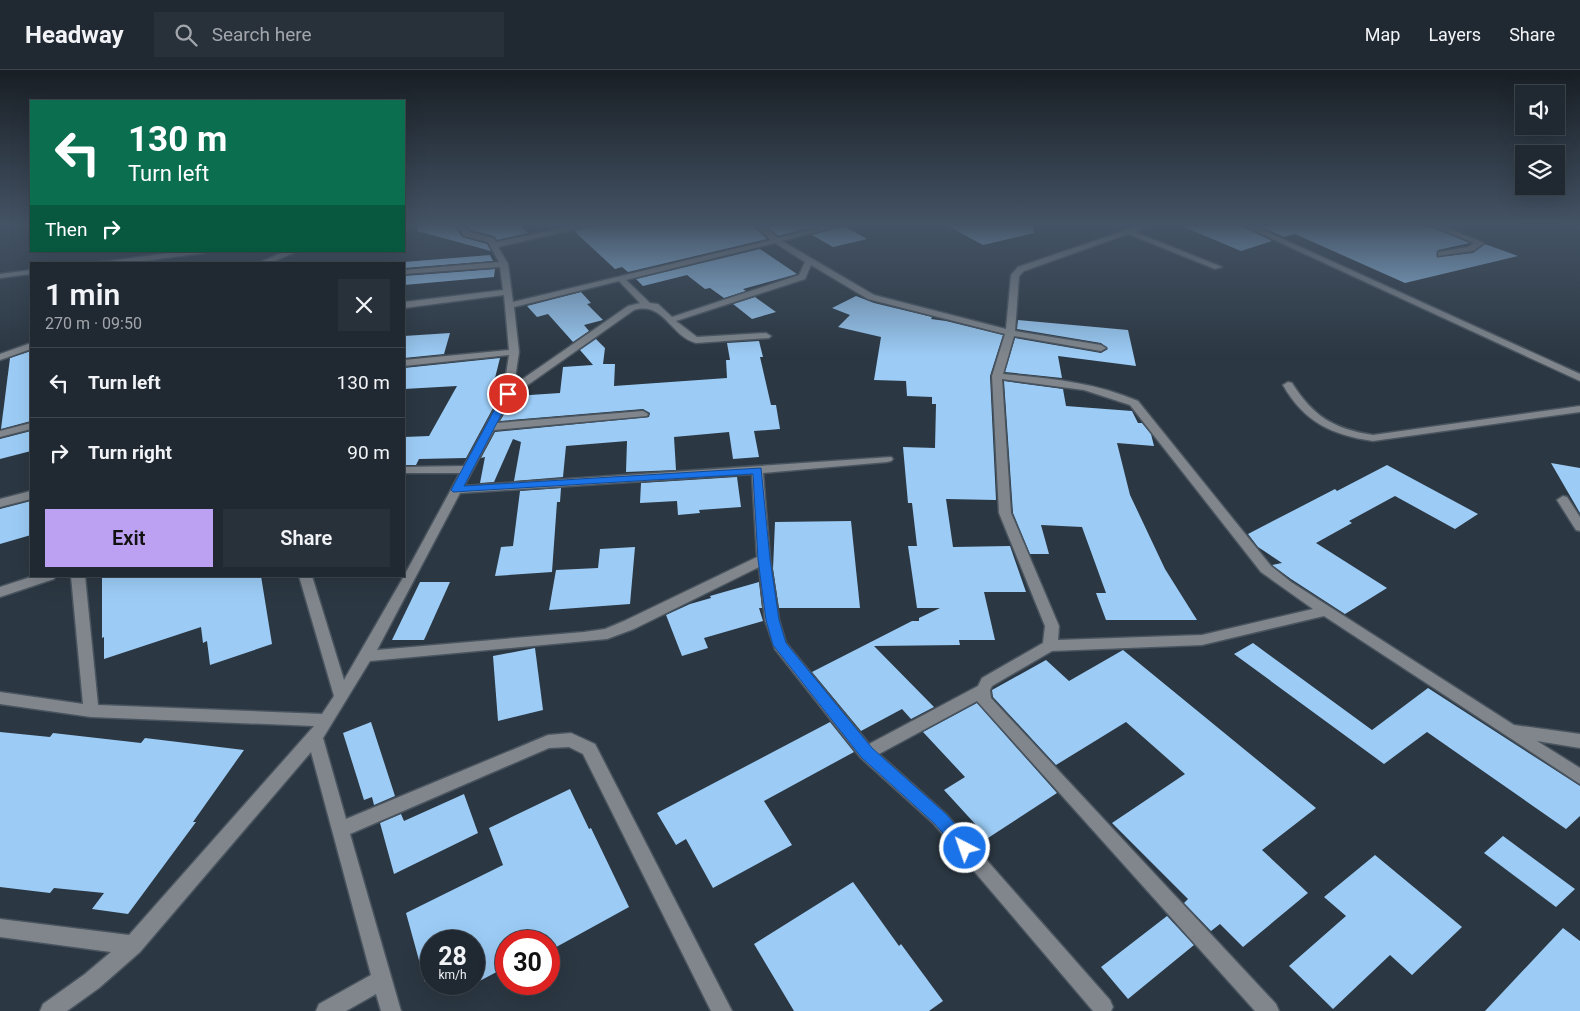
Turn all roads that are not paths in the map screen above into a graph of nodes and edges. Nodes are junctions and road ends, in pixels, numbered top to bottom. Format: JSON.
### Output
{"nodes":[{"id":1,"x":443,"y":269,"type":"edge"},
{"id":2,"x":505,"y":269,"type":"edge"},
{"id":3,"x":662,"y":269,"type":"edge"},
{"id":4,"x":805,"y":269,"type":"edge"},
{"id":5,"x":823,"y":269,"type":"edge"},
{"id":6,"x":1021,"y":269,"type":"edge"},
{"id":7,"x":1341,"y":269,"type":"edge"},
{"id":8,"x":30,"y":272,"type":"edge"},
{"id":9,"x":405,"y":272,"type":"edge"},
{"id":10,"x":0,"y":276,"type":"edge"},
{"id":11,"x":621,"y":279,"type":"junction"},
{"id":12,"x":508,"y":299,"type":"junction"},
{"id":13,"x":646,"y":304,"type":"junction"},
{"id":14,"x":405,"y":305,"type":"edge"},
{"id":15,"x":670,"y":320,"type":"junction"},
{"id":16,"x":1010,"y":333,"type":"junction"},
{"id":17,"x":766,"y":336,"type":"dead end"},
{"id":18,"x":30,"y":346,"type":"edge"},
{"id":19,"x":1101,"y":348,"type":"dead end"},
{"id":20,"x":514,"y":352,"type":"junction"},
{"id":21,"x":0,"y":357,"type":"edge"},
{"id":22,"x":405,"y":363,"type":"edge"},
{"id":23,"x":997,"y":376,"type":"junction"},
{"id":24,"x":1580,"y":378,"type":"edge"},
{"id":25,"x":1288,"y":385,"type":"dead end"},
{"id":26,"x":508,"y":394,"type":"junction"},
{"id":27,"x":1580,"y":409,"type":"edge"},
{"id":28,"x":642,"y":414,"type":"dead end"},
{"id":29,"x":30,"y":426,"type":"edge"},
{"id":30,"x":490,"y":426,"type":"junction"},
{"id":31,"x":0,"y":434,"type":"edge"},
{"id":32,"x":886,"y":460,"type":"dead end"},
{"id":33,"x":468,"y":469,"type":"junction"},
{"id":34,"x":405,"y":470,"type":"edge"},
{"id":35,"x":758,"y":470,"type":"junction"},
{"id":36,"x":456,"y":490,"type":"junction"},
{"id":37,"x":30,"y":495,"type":"edge"},
{"id":38,"x":1562,"y":500,"type":"dead end"},
{"id":39,"x":0,"y":503,"type":"edge"},
{"id":40,"x":1580,"y":527,"type":"edge"},
{"id":41,"x":764,"y":559,"type":"junction"},
{"id":42,"x":46,"y":577,"type":"edge"},
{"id":43,"x":78,"y":577,"type":"edge"},
{"id":44,"x":305,"y":577,"type":"edge"},
{"id":45,"x":0,"y":592,"type":"edge"},
{"id":46,"x":1326,"y":611,"type":"junction"},
{"id":47,"x":1049,"y":646,"type":"junction"},
{"id":48,"x":366,"y":656,"type":"junction"},
{"id":49,"x":983,"y":690,"type":"junction"},
{"id":50,"x":342,"y":697,"type":"junction"},
{"id":51,"x":0,"y":698,"type":"edge"},
{"id":52,"x":91,"y":711,"type":"junction"},
{"id":53,"x":327,"y":720,"type":"junction"},
{"id":54,"x":1511,"y":730,"type":"junction"},
{"id":55,"x":315,"y":737,"type":"junction"},
{"id":56,"x":1580,"y":741,"type":"edge"},
{"id":57,"x":867,"y":753,"type":"junction"},
{"id":58,"x":1580,"y":777,"type":"edge"},
{"id":59,"x":342,"y":828,"type":"junction"},
{"id":60,"x":0,"y":928,"type":"edge"},
{"id":61,"x":133,"y":945,"type":"junction"},
{"id":62,"x":382,"y":979,"type":"junction"},
{"id":63,"x":1103,"y":1007,"type":"dead end"},
{"id":64,"x":50,"y":1011,"type":"edge"},
{"id":65,"x":326,"y":1011,"type":"edge"},
{"id":66,"x":391,"y":1011,"type":"edge"},
{"id":67,"x":722,"y":1011,"type":"edge"},
{"id":68,"x":1269,"y":1011,"type":"edge"}],
"edges":[{"from":1,"to":9,"type":"street"},
{"from":2,"to":12,"type":"street"},
{"from":3,"to":11,"type":"street"},
{"from":4,"to":15,"type":"street"},
{"from":5,"to":16,"type":"street"},
{"from":6,"to":16,"type":"street"},
{"from":7,"to":24,"type":"street"},
{"from":8,"to":10,"type":"street"},
{"from":11,"to":12,"type":"street"},
{"from":11,"to":13,"type":"street"},
{"from":12,"to":14,"type":"street"},
{"from":12,"to":20,"type":"street"},
{"from":13,"to":15,"type":"street"},
{"from":13,"to":26,"type":"street"},
{"from":15,"to":17,"type":"street"},
{"from":16,"to":19,"type":"street"},
{"from":16,"to":23,"type":"street"},
{"from":18,"to":21,"type":"street"},
{"from":20,"to":22,"type":"street"},
{"from":20,"to":26,"type":"street"},
{"from":23,"to":46,"type":"street"},
{"from":23,"to":47,"type":"street"},
{"from":25,"to":27,"type":"street"},
{"from":26,"to":30,"type":"street"},
{"from":28,"to":30,"type":"street"},
{"from":29,"to":31,"type":"street"},
{"from":30,"to":33,"type":"street"},
{"from":32,"to":35,"type":"street"},
{"from":33,"to":34,"type":"street"},
{"from":33,"to":36,"type":"street"},
{"from":35,"to":36,"type":"street"},
{"from":35,"to":41,"type":"street"},
{"from":36,"to":48,"type":"street"},
{"from":37,"to":39,"type":"street"},
{"from":38,"to":40,"type":"street"},
{"from":41,"to":48,"type":"street"},
{"from":41,"to":57,"type":"street"},
{"from":42,"to":45,"type":"street"},
{"from":43,"to":52,"type":"street"},
{"from":44,"to":50,"type":"street"},
{"from":46,"to":47,"type":"street"},
{"from":46,"to":54,"type":"street"},
{"from":47,"to":49,"type":"street"},
{"from":48,"to":50,"type":"street"},
{"from":49,"to":57,"type":"street"},
{"from":49,"to":68,"type":"street"},
{"from":50,"to":53,"type":"street"},
{"from":51,"to":52,"type":"street"},
{"from":52,"to":53,"type":"street"},
{"from":53,"to":55,"type":"street"},
{"from":54,"to":56,"type":"street"},
{"from":54,"to":58,"type":"street"},
{"from":55,"to":59,"type":"street"},
{"from":55,"to":61,"type":"street"},
{"from":57,"to":63,"type":"street"},
{"from":59,"to":62,"type":"street"},
{"from":59,"to":67,"type":"street"},
{"from":60,"to":61,"type":"street"},
{"from":61,"to":64,"type":"street"},
{"from":62,"to":65,"type":"street"},
{"from":62,"to":66,"type":"street"}]}
